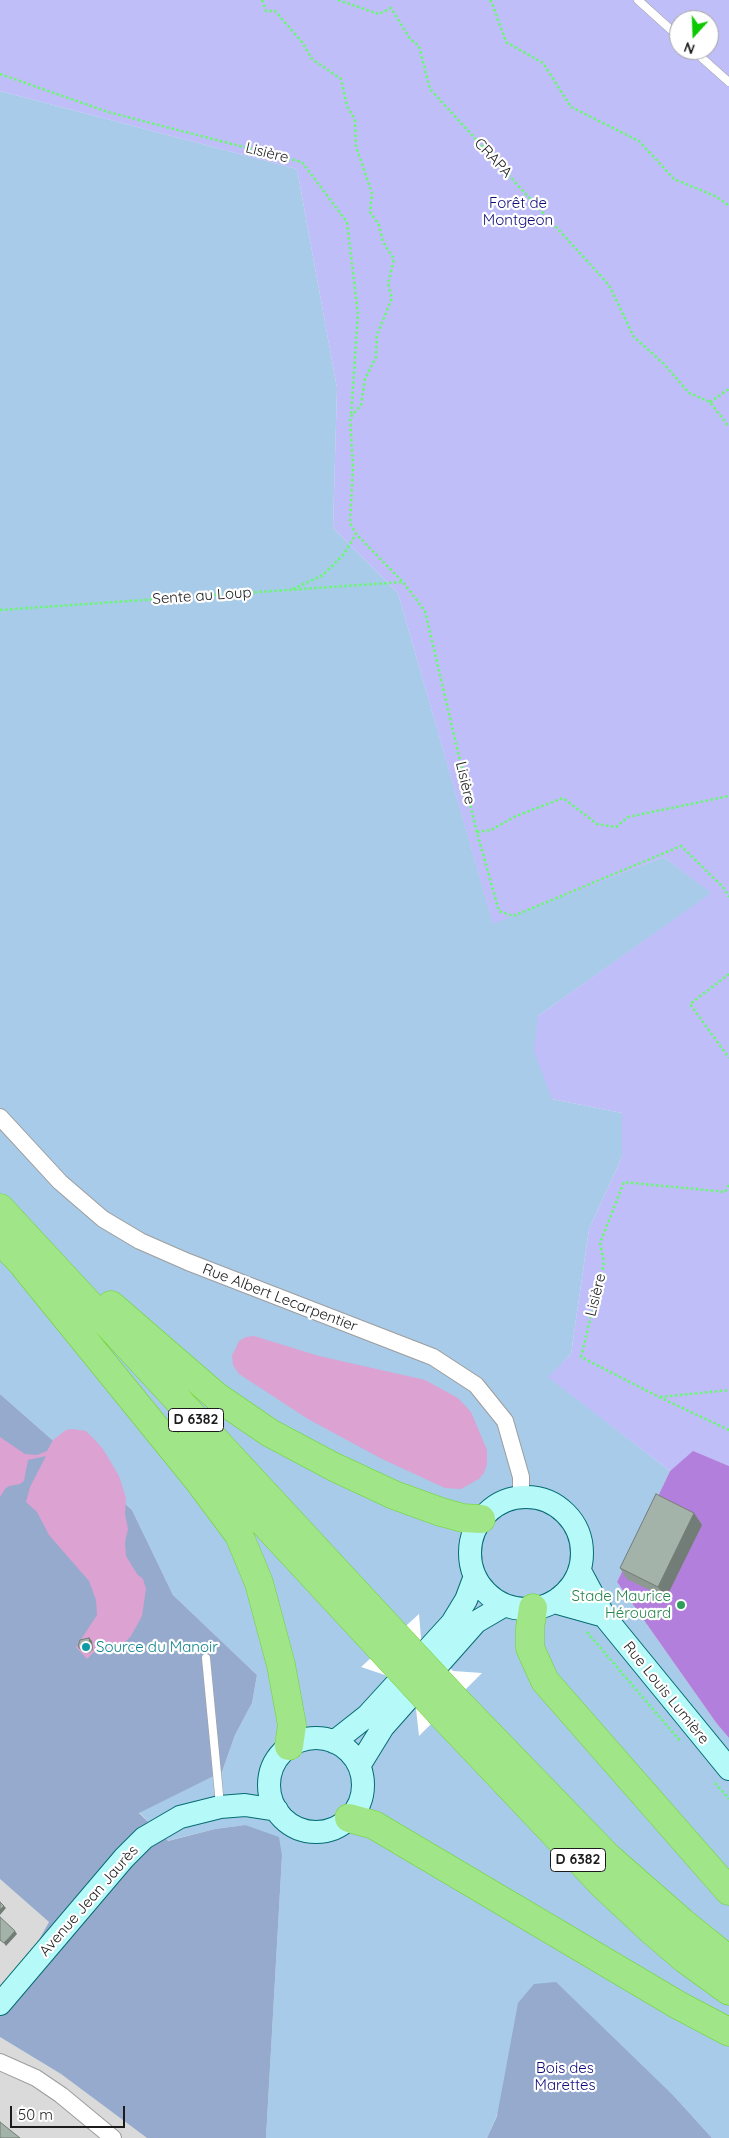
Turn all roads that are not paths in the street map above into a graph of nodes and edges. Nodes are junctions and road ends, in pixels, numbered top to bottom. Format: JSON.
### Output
{"nodes":[{"id":1,"x":638,"y":0,"type":"edge"},
{"id":2,"x":669,"y":28,"type":"edge"},
{"id":3,"x":704,"y":60,"type":"edge"},
{"id":4,"x":729,"y":82,"type":"edge"},
{"id":5,"x":0,"y":1117,"type":"edge"},
{"id":6,"x":4,"y":1223,"type":"edge"},
{"id":7,"x":25,"y":1266,"type":"junction"},
{"id":8,"x":521,"y":1496,"type":"junction"},
{"id":9,"x":481,"y":1519,"type":"junction"},
{"id":10,"x":580,"y":1571,"type":"junction"},
{"id":11,"x":475,"y":1576,"type":"junction"},
{"id":12,"x":505,"y":1605,"type":"junction"},
{"id":13,"x":543,"y":1605,"type":"junction"},
{"id":14,"x":604,"y":1616,"type":"junction"},
{"id":15,"x":386,"y":1639,"type":"junction"},
{"id":16,"x":206,"y":1658,"type":"dead end"},
{"id":17,"x":448,"y":1707,"type":"junction"},
{"id":18,"x":334,"y":1742,"type":"junction"},
{"id":19,"x":289,"y":1746,"type":"junction"},
{"id":20,"x":360,"y":1766,"type":"junction"},
{"id":21,"x":273,"y":1767,"type":"junction"},
{"id":22,"x":729,"y":1769,"type":"edge"},
{"id":23,"x":220,"y":1806,"type":"junction"},
{"id":24,"x":277,"y":1810,"type":"junction"},
{"id":25,"x":349,"y":1818,"type":"junction"},
{"id":26,"x":729,"y":1891,"type":"edge"},
{"id":27,"x":729,"y":1960,"type":"edge"},
{"id":28,"x":729,"y":1991,"type":"edge"},
{"id":29,"x":0,"y":2004,"type":"edge"},
{"id":30,"x":729,"y":2032,"type":"edge"},
{"id":31,"x":0,"y":2062,"type":"edge"},
{"id":32,"x":102,"y":2135,"type":"edge"}],
"edges":[{"from":1,"to":2,"type":"lane"},
{"from":3,"to":4,"type":"lane"},
{"from":5,"to":8,"type":"street","name":"Rue Albert Lecarpentier"},
{"from":6,"to":7,"type":"highway","number":"D 6382"},
{"from":6,"to":9,"type":"highway"},
{"from":6,"to":15,"type":"highway","number":"D 6382"},
{"from":7,"to":15,"type":"highway","number":"D 6382"},
{"from":7,"to":19,"type":"highway"},
{"from":8,"to":9,"type":"main road"},
{"from":8,"to":10,"type":"main road"},
{"from":9,"to":11,"type":"main road"},
{"from":10,"to":13,"type":"main road"},
{"from":10,"to":14,"type":"main road","name":"Rue Louis Lumière"},
{"from":11,"to":12,"type":"main road"},
{"from":11,"to":18,"type":"main road"},
{"from":12,"to":13,"type":"main road"},
{"from":12,"to":20,"type":"main road"},
{"from":13,"to":14,"type":"main road"},
{"from":13,"to":26,"type":"highway"},
{"from":14,"to":22,"type":"main road","name":"Rue Louis Lumière"},
{"from":15,"to":17,"type":"highway","number":"D 6382","bridge":true},
{"from":16,"to":23,"type":"lane"},
{"from":17,"to":27,"type":"highway","number":"D 6382"},
{"from":17,"to":28,"type":"highway","number":"D 6382"},
{"from":18,"to":19,"type":"main road"},
{"from":18,"to":20,"type":"main road"},
{"from":19,"to":21,"type":"main road"},
{"from":20,"to":25,"type":"main road"},
{"from":21,"to":23,"type":"main road","name":"Avenue Jean Jaurès"},
{"from":21,"to":24,"type":"main road"},
{"from":23,"to":24,"type":"main road","name":"Avenue Jean Jaurès"},
{"from":23,"to":29,"type":"main road","name":"Avenue Jean Jaurès"},
{"from":24,"to":25,"type":"main road"},
{"from":25,"to":30,"type":"highway"},
{"from":31,"to":32,"type":"street"}]}
